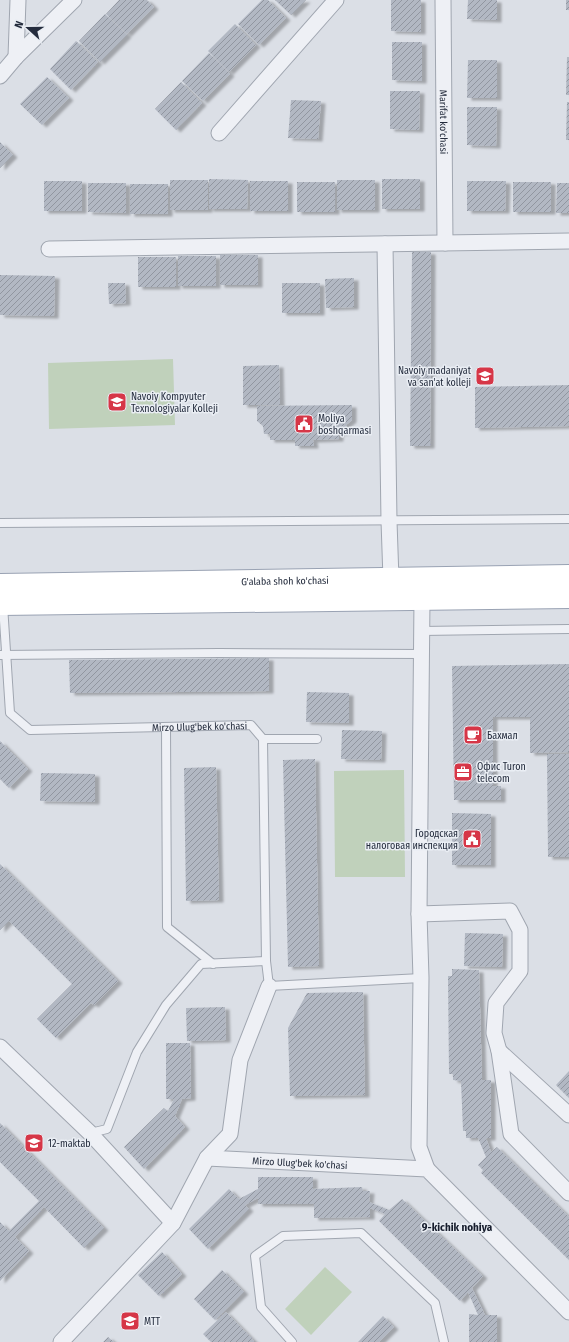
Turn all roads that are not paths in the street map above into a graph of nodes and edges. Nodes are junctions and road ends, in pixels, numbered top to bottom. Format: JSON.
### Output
{"nodes":[{"id":1,"x":18,"y":0,"type":"edge"},
{"id":2,"x":74,"y":0,"type":"edge"},
{"id":3,"x":336,"y":0,"type":"edge"},
{"id":4,"x":443,"y":0,"type":"edge"},
{"id":5,"x":16,"y":57,"type":"junction"},
{"id":6,"x":0,"y":76,"type":"edge"},
{"id":7,"x":219,"y":133,"type":"dead end"},
{"id":8,"x":569,"y":241,"type":"edge"},
{"id":9,"x":445,"y":243,"type":"junction"},
{"id":10,"x":385,"y":244,"type":"junction"},
{"id":11,"x":49,"y":249,"type":"dead end"},
{"id":12,"x":569,"y":519,"type":"edge"},
{"id":13,"x":389,"y":521,"type":"junction"},
{"id":14,"x":0,"y":523,"type":"edge"},
{"id":15,"x":569,"y":576,"type":"edge"},
{"id":16,"x":391,"y":579,"type":"junction"},
{"id":17,"x":569,"y":597,"type":"edge"},
{"id":18,"x":1,"y":598,"type":"edge"},
{"id":19,"x":422,"y":599,"type":"junction"},
{"id":20,"x":569,"y":629,"type":"edge"},
{"id":21,"x":421,"y":631,"type":"junction"},
{"id":22,"x":422,"y":654,"type":"junction"},
{"id":23,"x":3,"y":655,"type":"edge"},
{"id":24,"x":166,"y":727,"type":"junction"},
{"id":25,"x":263,"y":739,"type":"junction"},
{"id":26,"x":317,"y":739,"type":"dead end"},
{"id":27,"x":419,"y":914,"type":"junction"},
{"id":28,"x":266,"y":961,"type":"junction"},
{"id":29,"x":213,"y":964,"type":"junction"},
{"id":30,"x":421,"y":978,"type":"junction"},
{"id":31,"x":269,"y":986,"type":"junction"},
{"id":32,"x":0,"y":1048,"type":"edge"},
{"id":33,"x":499,"y":1051,"type":"junction"},
{"id":34,"x":569,"y":1116,"type":"edge"},
{"id":35,"x":90,"y":1132,"type":"junction"},
{"id":36,"x":207,"y":1158,"type":"junction"},
{"id":37,"x":428,"y":1169,"type":"junction"},
{"id":38,"x":569,"y":1192,"type":"edge"},
{"id":39,"x":173,"y":1223,"type":"junction"},
{"id":40,"x":569,"y":1312,"type":"edge"},
{"id":41,"x":61,"y":1342,"type":"edge"},
{"id":42,"x":292,"y":1342,"type":"edge"},
{"id":43,"x":444,"y":1342,"type":"edge"}],
"edges":[{"from":1,"to":5,"type":"street"},
{"from":2,"to":5,"type":"street"},
{"from":3,"to":7,"type":"street"},
{"from":4,"to":9,"type":"street","name":"Marifat ko'chasi"},
{"from":5,"to":6,"type":"street"},
{"from":8,"to":9,"type":"street"},
{"from":9,"to":10,"type":"street"},
{"from":10,"to":11,"type":"street"},
{"from":10,"to":13,"type":"street"},
{"from":12,"to":13,"type":"lane"},
{"from":13,"to":14,"type":"lane"},
{"from":13,"to":16,"type":"street"},
{"from":15,"to":16,"type":"main road","name":"G'alaba shoh ko'chasi"},
{"from":16,"to":18,"type":"main road","name":"G'alaba shoh ko'chasi"},
{"from":17,"to":19,"type":"main road","name":"G'alaba shoh ko'chasi"},
{"from":18,"to":19,"type":"main road","name":"G'alaba shoh ko'chasi"},
{"from":18,"to":23,"type":"lane"},
{"from":19,"to":21,"type":"street"},
{"from":20,"to":21,"type":"lane"},
{"from":21,"to":22,"type":"street"},
{"from":22,"to":23,"type":"lane"},
{"from":22,"to":27,"type":"street"},
{"from":23,"to":24,"type":"lane","name":"Mirzo Ulug'bek ko'chasi"},
{"from":24,"to":25,"type":"lane","name":"Mirzo Ulug'bek ko'chasi"},
{"from":24,"to":29,"type":"lane"},
{"from":25,"to":26,"type":"lane"},
{"from":25,"to":28,"type":"lane"},
{"from":27,"to":30,"type":"street"},
{"from":27,"to":33,"type":"street"},
{"from":28,"to":29,"type":"lane"},
{"from":28,"to":31,"type":"lane"},
{"from":29,"to":35,"type":"lane"},
{"from":30,"to":31,"type":"lane"},
{"from":30,"to":37,"type":"street"},
{"from":31,"to":36,"type":"street"},
{"from":32,"to":35,"type":"street"},
{"from":33,"to":34,"type":"street"},
{"from":33,"to":38,"type":"street"},
{"from":35,"to":39,"type":"street"},
{"from":36,"to":37,"type":"street","name":"Mirzo Ulug'bek ko'chasi"},
{"from":36,"to":39,"type":"street"},
{"from":37,"to":40,"type":"street"},
{"from":39,"to":41,"type":"street"},
{"from":42,"to":43,"type":"lane"}]}
